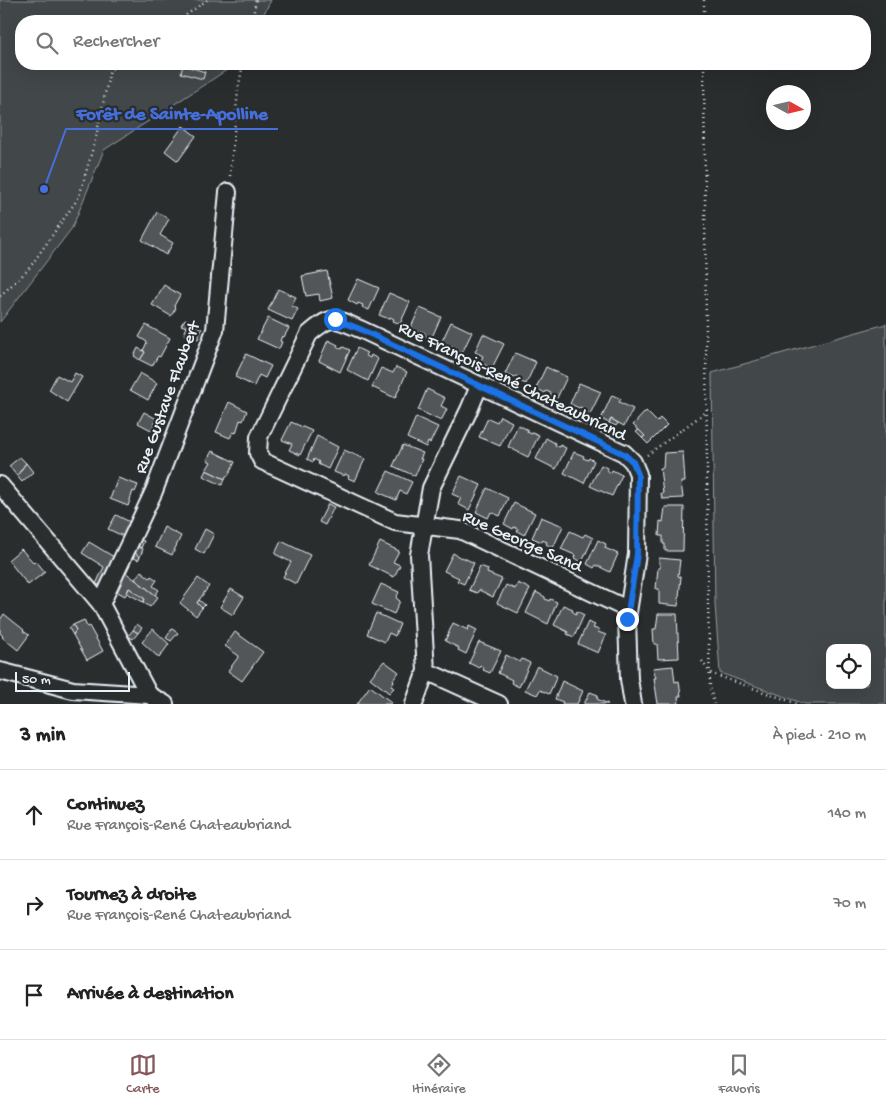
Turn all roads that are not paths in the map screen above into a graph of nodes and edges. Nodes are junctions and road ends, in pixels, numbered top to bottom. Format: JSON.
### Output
{"nodes":[{"id":1,"x":228,"y":192,"type":"road end"},
{"id":2,"x":479,"y":386,"type":"junction"},
{"id":3,"x":262,"y":461,"type":"joint"},
{"id":4,"x":0,"y":486,"type":"edge"},
{"id":5,"x":424,"y":526,"type":"junction"},
{"id":6,"x":101,"y":604,"type":"junction"},
{"id":7,"x":627,"y":609,"type":"junction"},
{"id":8,"x":0,"y":671,"type":"edge"},
{"id":9,"x":426,"y":671,"type":"junction"},
{"id":10,"x":149,"y":694,"type":"junction"},
{"id":11,"x":165,"y":704,"type":"edge"},
{"id":12,"x":414,"y":704,"type":"edge"},
{"id":13,"x":499,"y":704,"type":"edge"},
{"id":14,"x":633,"y":704,"type":"edge"}],
"edges":[{"from":1,"to":6,"type":"street","name":"Rue Gustave Flaubert"},
{"from":2,"to":3,"type":"street","name":"Rue François-René Chateaubriand"},
{"from":2,"to":5,"type":"street"},
{"from":2,"to":7,"type":"street","name":"Rue François-René Chateaubriand"},
{"from":3,"to":5,"type":"street","name":"Rue George Sand"},
{"from":4,"to":6,"type":"street"},
{"from":5,"to":7,"type":"street","name":"Rue George Sand"},
{"from":5,"to":9,"type":"street"},
{"from":6,"to":10,"type":"street"},
{"from":7,"to":14,"type":"street","name":"Rue François-René Chateaubriand"},
{"from":8,"to":10,"type":"street"},
{"from":9,"to":12,"type":"street"},
{"from":9,"to":13,"type":"street"},
{"from":10,"to":11,"type":"street"}]}
